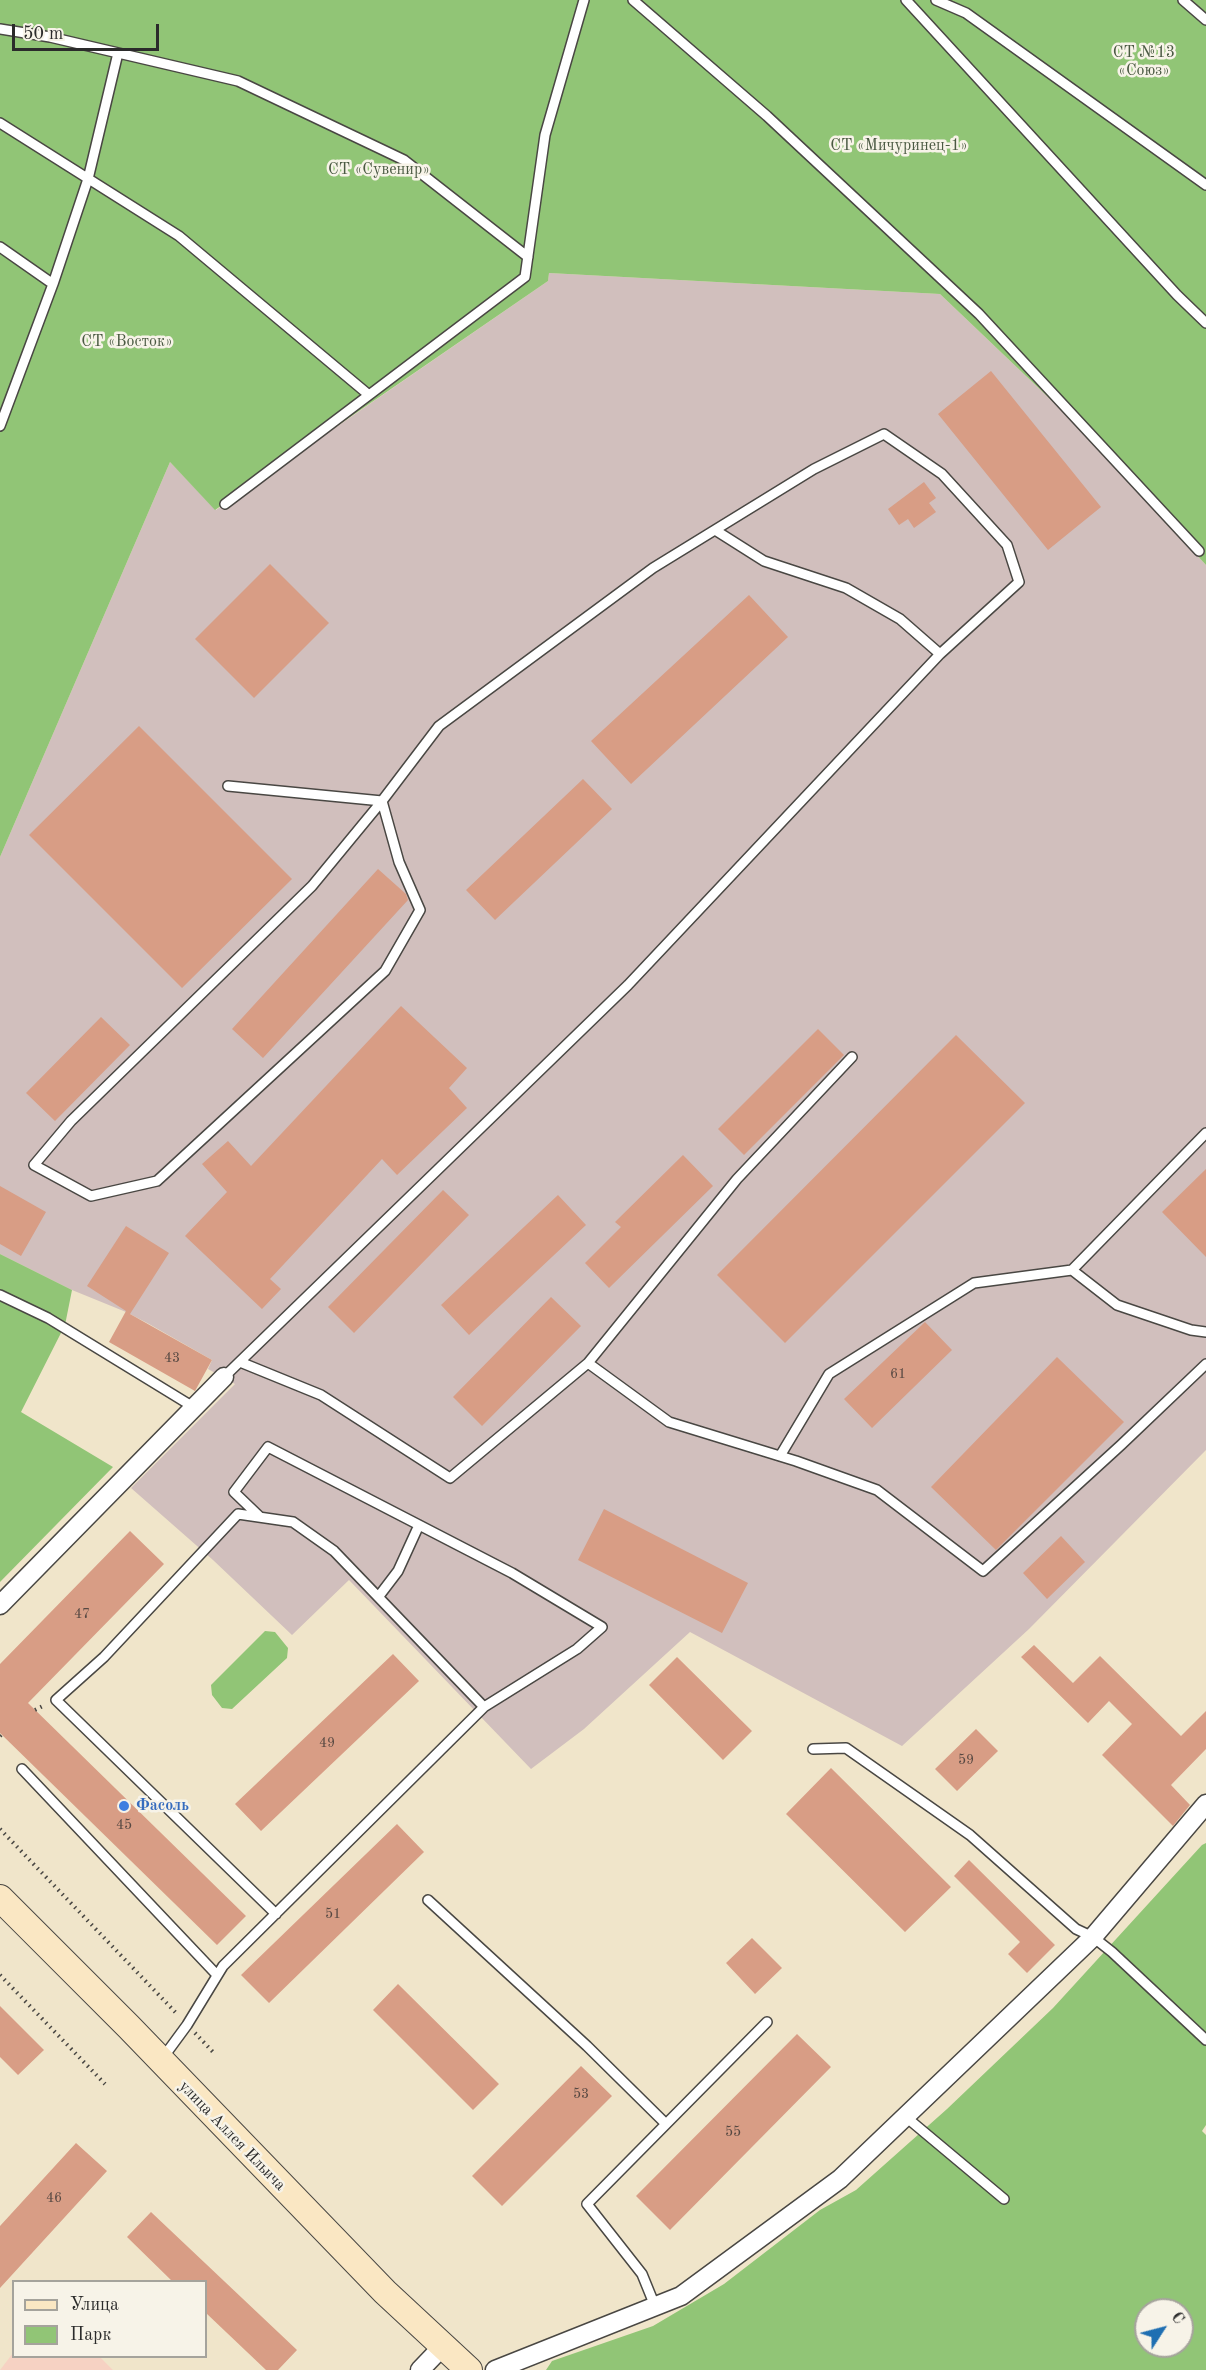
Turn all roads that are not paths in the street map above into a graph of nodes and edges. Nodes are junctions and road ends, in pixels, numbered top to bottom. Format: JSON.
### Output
{"nodes":[{"id":1,"x":584,"y":0,"type":"edge"},
{"id":2,"x":633,"y":0,"type":"edge"},
{"id":3,"x":906,"y":0,"type":"edge"},
{"id":4,"x":936,"y":0,"type":"edge"},
{"id":5,"x":1183,"y":0,"type":"edge"},
{"id":6,"x":1206,"y":20,"type":"edge"},
{"id":7,"x":0,"y":29,"type":"edge"},
{"id":8,"x":117,"y":53,"type":"junction"},
{"id":9,"x":0,"y":123,"type":"edge"},
{"id":10,"x":88,"y":179,"type":"junction"},
{"id":11,"x":1206,"y":185,"type":"edge"},
{"id":12,"x":0,"y":247,"type":"edge"},
{"id":13,"x":528,"y":257,"type":"junction"},
{"id":14,"x":53,"y":284,"type":"junction"},
{"id":15,"x":1206,"y":323,"type":"edge"},
{"id":16,"x":369,"y":395,"type":"junction"},
{"id":17,"x":0,"y":426,"type":"edge"},
{"id":18,"x":225,"y":504,"type":"dead end"},
{"id":19,"x":715,"y":530,"type":"junction"},
{"id":20,"x":1199,"y":551,"type":"dead end"},
{"id":21,"x":940,"y":654,"type":"junction"},
{"id":22,"x":228,"y":786,"type":"dead end"},
{"id":23,"x":382,"y":801,"type":"junction"},
{"id":24,"x":852,"y":1057,"type":"dead end"},
{"id":25,"x":1206,"y":1133,"type":"edge"},
{"id":26,"x":1072,"y":1270,"type":"junction"},
{"id":27,"x":0,"y":1295,"type":"edge"},
{"id":28,"x":1206,"y":1332,"type":"edge"},
{"id":29,"x":240,"y":1362,"type":"junction"},
{"id":30,"x":588,"y":1363,"type":"junction"},
{"id":31,"x":1206,"y":1364,"type":"edge"},
{"id":32,"x":224,"y":1377,"type":"joint"},
{"id":33,"x":195,"y":1408,"type":"junction"},
{"id":34,"x":780,"y":1456,"type":"junction"},
{"id":35,"x":260,"y":1517,"type":"junction"},
{"id":36,"x":419,"y":1525,"type":"junction"},
{"id":37,"x":379,"y":1596,"type":"junction"},
{"id":38,"x":0,"y":1605,"type":"edge"},
{"id":39,"x":484,"y":1707,"type":"junction"},
{"id":40,"x":813,"y":1749,"type":"dead end"},
{"id":41,"x":22,"y":1769,"type":"dead end"},
{"id":42,"x":1206,"y":1804,"type":"edge"},
{"id":43,"x":0,"y":1898,"type":"edge"},
{"id":44,"x":428,"y":1900,"type":"dead end"},
{"id":45,"x":276,"y":1914,"type":"junction"},
{"id":46,"x":1093,"y":1937,"type":"junction"},
{"id":47,"x":218,"y":1975,"type":"junction"},
{"id":48,"x":767,"y":2022,"type":"dead end"},
{"id":49,"x":1206,"y":2040,"type":"edge"},
{"id":50,"x":160,"y":2061,"type":"junction"},
{"id":51,"x":906,"y":2118,"type":"junction"},
{"id":52,"x":666,"y":2124,"type":"junction"},
{"id":53,"x":1004,"y":2199,"type":"dead end"},
{"id":54,"x":654,"y":2306,"type":"junction"},
{"id":55,"x":444,"y":2346,"type":"junction"},
{"id":56,"x":420,"y":2370,"type":"edge"},
{"id":57,"x":469,"y":2370,"type":"edge"},
{"id":58,"x":495,"y":2370,"type":"edge"}],
"edges":[{"from":1,"to":13,"type":"lane"},
{"from":2,"to":20,"type":"lane"},
{"from":3,"to":15,"type":"lane"},
{"from":4,"to":11,"type":"lane"},
{"from":5,"to":6,"type":"lane"},
{"from":7,"to":8,"type":"lane"},
{"from":8,"to":10,"type":"lane"},
{"from":8,"to":13,"type":"lane"},
{"from":9,"to":10,"type":"lane"},
{"from":10,"to":14,"type":"lane"},
{"from":10,"to":16,"type":"lane"},
{"from":12,"to":14,"type":"lane"},
{"from":13,"to":16,"type":"lane"},
{"from":14,"to":17,"type":"lane"},
{"from":16,"to":18,"type":"lane"},
{"from":19,"to":21,"type":"lane"},
{"from":19,"to":21,"type":"lane"},
{"from":19,"to":23,"type":"lane"},
{"from":21,"to":29,"type":"lane"},
{"from":22,"to":23,"type":"lane"},
{"from":23,"to":23,"type":"lane"},
{"from":24,"to":30,"type":"lane"},
{"from":25,"to":26,"type":"lane"},
{"from":26,"to":28,"type":"lane"},
{"from":26,"to":34,"type":"lane"},
{"from":27,"to":33,"type":"lane"},
{"from":29,"to":30,"type":"lane"},
{"from":29,"to":32,"type":"lane"},
{"from":30,"to":34,"type":"lane"},
{"from":31,"to":34,"type":"lane"},
{"from":32,"to":33,"type":"street"},
{"from":33,"to":38,"type":"street"},
{"from":35,"to":36,"type":"lane"},
{"from":35,"to":37,"type":"lane"},
{"from":35,"to":45,"type":"lane"},
{"from":36,"to":37,"type":"lane"},
{"from":36,"to":39,"type":"lane"},
{"from":37,"to":39,"type":"lane"},
{"from":39,"to":45,"type":"lane"},
{"from":40,"to":46,"type":"lane"},
{"from":41,"to":47,"type":"lane"},
{"from":42,"to":46,"type":"street"},
{"from":43,"to":50,"type":"main road","name":"улица Аллея Ильича"},
{"from":44,"to":52,"type":"lane"},
{"from":45,"to":47,"type":"lane"},
{"from":46,"to":49,"type":"lane"},
{"from":46,"to":51,"type":"street"},
{"from":47,"to":50,"type":"lane"},
{"from":48,"to":52,"type":"lane"},
{"from":50,"to":55,"type":"main road","name":"улица Аллея Ильича"},
{"from":51,"to":53,"type":"lane"},
{"from":51,"to":54,"type":"street"},
{"from":52,"to":54,"type":"lane"},
{"from":54,"to":58,"type":"street"},
{"from":55,"to":56,"type":"street"},
{"from":55,"to":57,"type":"main road","name":"улица Аллея Ильича"}]}
